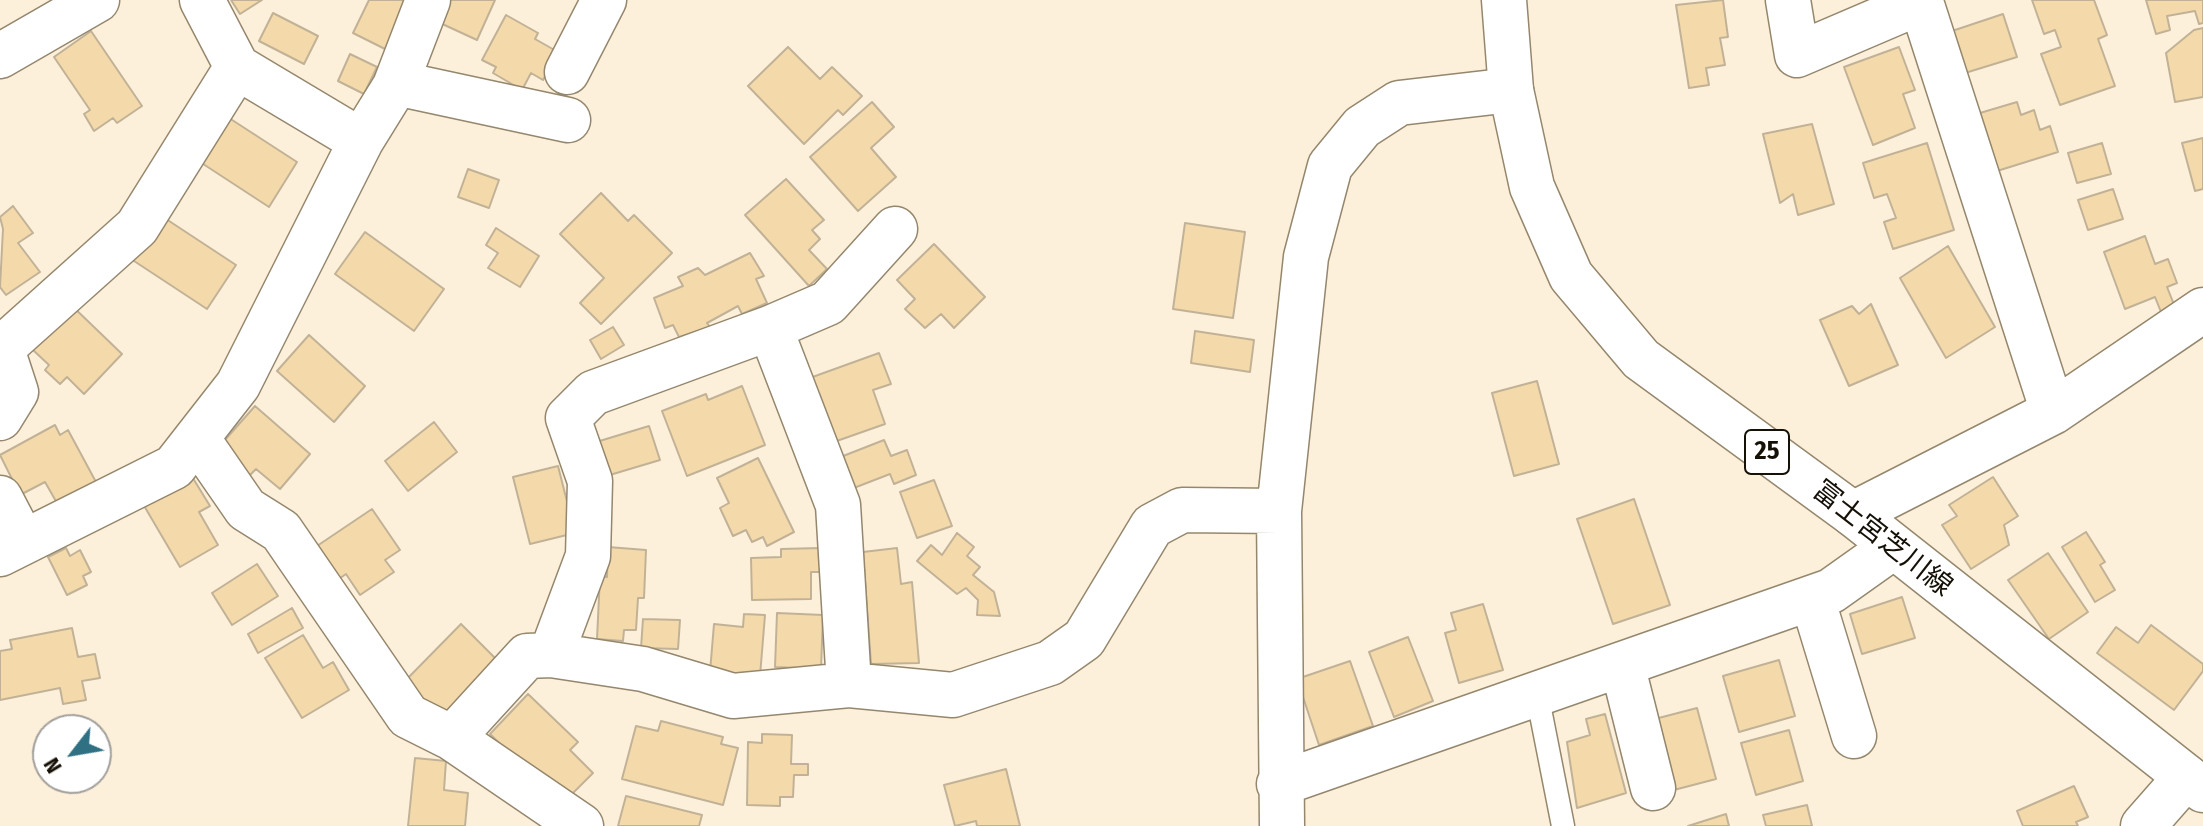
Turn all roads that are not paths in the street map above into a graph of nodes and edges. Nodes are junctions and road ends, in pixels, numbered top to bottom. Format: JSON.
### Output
{"nodes":[{"id":1,"x":97,"y":0,"type":"edge"},
{"id":2,"x":202,"y":0,"type":"edge"},
{"id":3,"x":428,"y":0,"type":"edge"},
{"id":4,"x":604,"y":0,"type":"edge"},
{"id":5,"x":1504,"y":0,"type":"edge"},
{"id":6,"x":1788,"y":0,"type":"edge"},
{"id":7,"x":0,"y":56,"type":"edge"},
{"id":8,"x":237,"y":67,"type":"junction"},
{"id":9,"x":567,"y":72,"type":"dead end"},
{"id":10,"x":396,"y":83,"type":"junction"},
{"id":11,"x":1511,"y":90,"type":"junction"},
{"id":12,"x":568,"y":120,"type":"dead end"},
{"id":13,"x":361,"y":141,"type":"junction"},
{"id":14,"x":895,"y":229,"type":"dead end"},
{"id":15,"x":2203,"y":310,"type":"edge"},
{"id":16,"x":770,"y":328,"type":"junction"},
{"id":17,"x":1,"y":345,"type":"edge"},
{"id":18,"x":2053,"y":412,"type":"junction"},
{"id":19,"x":0,"y":418,"type":"edge"},
{"id":20,"x":197,"y":438,"type":"junction"},
{"id":21,"x":0,"y":498,"type":"edge"},
{"id":22,"x":1279,"y":511,"type":"junction"},
{"id":23,"x":1853,"y":514,"type":"junction"},
{"id":24,"x":1893,"y":547,"type":"junction"},
{"id":25,"x":12,"y":548,"type":"edge"},
{"id":26,"x":1812,"y":598,"type":"junction"},
{"id":27,"x":551,"y":655,"type":"junction"},
{"id":28,"x":1622,"y":664,"type":"junction"},
{"id":29,"x":849,"y":685,"type":"junction"},
{"id":30,"x":1537,"y":694,"type":"junction"},
{"id":31,"x":1854,"y":736,"type":"dead end"},
{"id":32,"x":452,"y":738,"type":"junction"},
{"id":33,"x":2195,"y":783,"type":"edge"},
{"id":34,"x":1653,"y":788,"type":"dead end"},
{"id":35,"x":1280,"y":805,"type":"edge"},
{"id":36,"x":581,"y":826,"type":"edge"},
{"id":37,"x":1563,"y":826,"type":"edge"},
{"id":38,"x":2143,"y":826,"type":"edge"}],
"edges":[{"from":1,"to":7,"type":"street"},
{"from":2,"to":8,"type":"street"},
{"from":3,"to":10,"type":"street"},
{"from":4,"to":9,"type":"street"},
{"from":5,"to":11,"type":"street","name":"富士宮芝川線","number":"25"},
{"from":6,"to":18,"type":"street"},
{"from":8,"to":13,"type":"street"},
{"from":8,"to":17,"type":"street"},
{"from":10,"to":12,"type":"street"},
{"from":10,"to":13,"type":"street"},
{"from":11,"to":22,"type":"street"},
{"from":11,"to":23,"type":"street","name":"富士宮芝川線","number":"25"},
{"from":13,"to":20,"type":"street"},
{"from":14,"to":16,"type":"street"},
{"from":15,"to":18,"type":"street"},
{"from":16,"to":27,"type":"street"},
{"from":16,"to":29,"type":"street"},
{"from":17,"to":19,"type":"street"},
{"from":18,"to":23,"type":"street"},
{"from":20,"to":25,"type":"street"},
{"from":20,"to":32,"type":"street"},
{"from":21,"to":25,"type":"street"},
{"from":22,"to":29,"type":"street"},
{"from":22,"to":35,"type":"street"},
{"from":23,"to":24,"type":"street","name":"富士宮芝川線","number":"25"},
{"from":24,"to":26,"type":"street"},
{"from":24,"to":33,"type":"street","name":"富士宮芝川線","number":"25"},
{"from":26,"to":28,"type":"street"},
{"from":26,"to":31,"type":"street"},
{"from":27,"to":29,"type":"street"},
{"from":27,"to":32,"type":"street"},
{"from":28,"to":30,"type":"street"},
{"from":28,"to":34,"type":"street"},
{"from":30,"to":35,"type":"street"},
{"from":30,"to":37,"type":"lane"},
{"from":32,"to":36,"type":"street"},
{"from":33,"to":38,"type":"street"}]}
